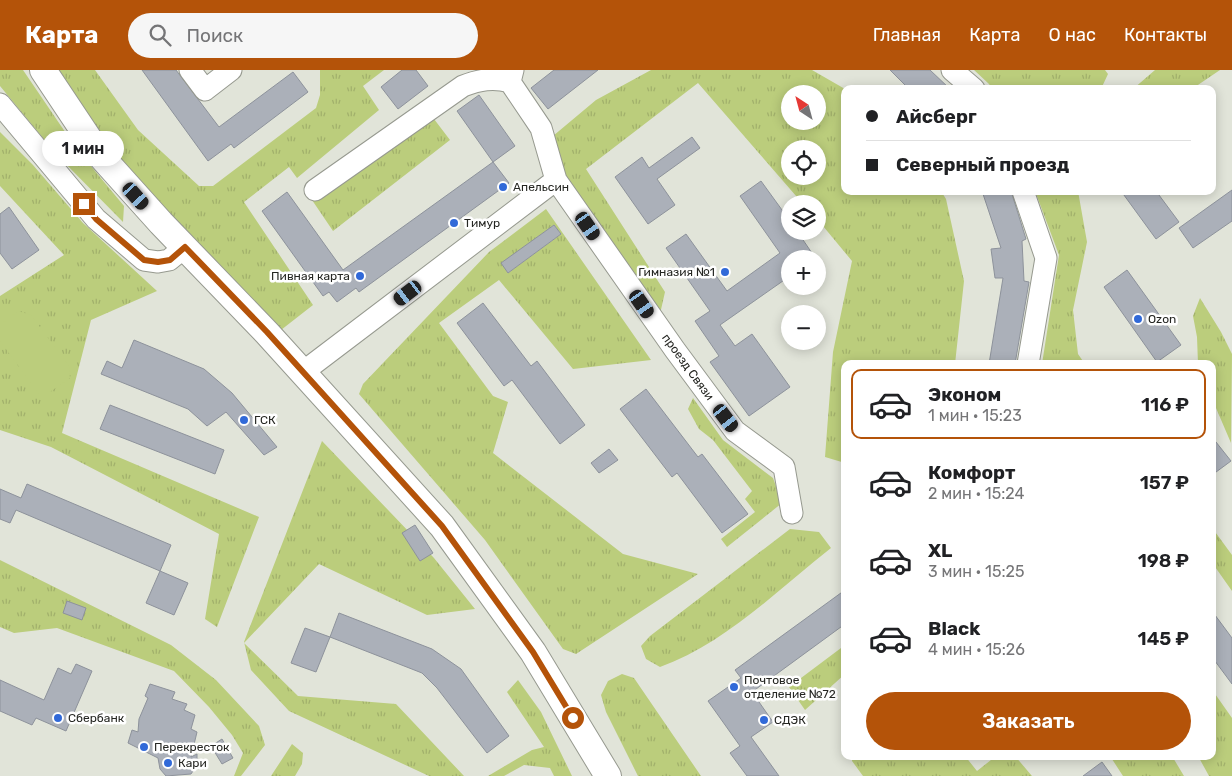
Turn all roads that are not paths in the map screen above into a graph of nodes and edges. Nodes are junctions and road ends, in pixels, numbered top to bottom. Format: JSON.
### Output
{"nodes":[{"id":1,"x":43,"y":70,"type":"edge"},
{"id":2,"x":190,"y":70,"type":"edge"},
{"id":3,"x":231,"y":70,"type":"edge"},
{"id":4,"x":952,"y":70,"type":"edge"},
{"id":5,"x":512,"y":76,"type":"edge"},
{"id":6,"x":969,"y":85,"type":"edge"},
{"id":7,"x":0,"y":104,"type":"edge"},
{"id":8,"x":556,"y":180,"type":"junction"},
{"id":9,"x":315,"y":190,"type":"dead end"},
{"id":10,"x":1024,"y":195,"type":"edge"},
{"id":11,"x":185,"y":247,"type":"junction"},
{"id":12,"x":1029,"y":360,"type":"edge"},
{"id":13,"x":303,"y":372,"type":"junction"},
{"id":14,"x":792,"y":513,"type":"dead end"},
{"id":15,"x":608,"y":776,"type":"edge"}],
"edges":[{"from":1,"to":11,"type":"main road"},
{"from":2,"to":3,"type":"street"},
{"from":4,"to":6,"type":"street"},
{"from":5,"to":8,"type":"street","name":"проезд Связи"},
{"from":5,"to":9,"type":"street","name":"проезд Связи"},
{"from":7,"to":11,"type":"street"},
{"from":8,"to":13,"type":"street"},
{"from":8,"to":14,"type":"street","name":"проезд Связи"},
{"from":10,"to":12,"type":"street"},
{"from":11,"to":13,"type":"main road"},
{"from":13,"to":15,"type":"main road"}]}
